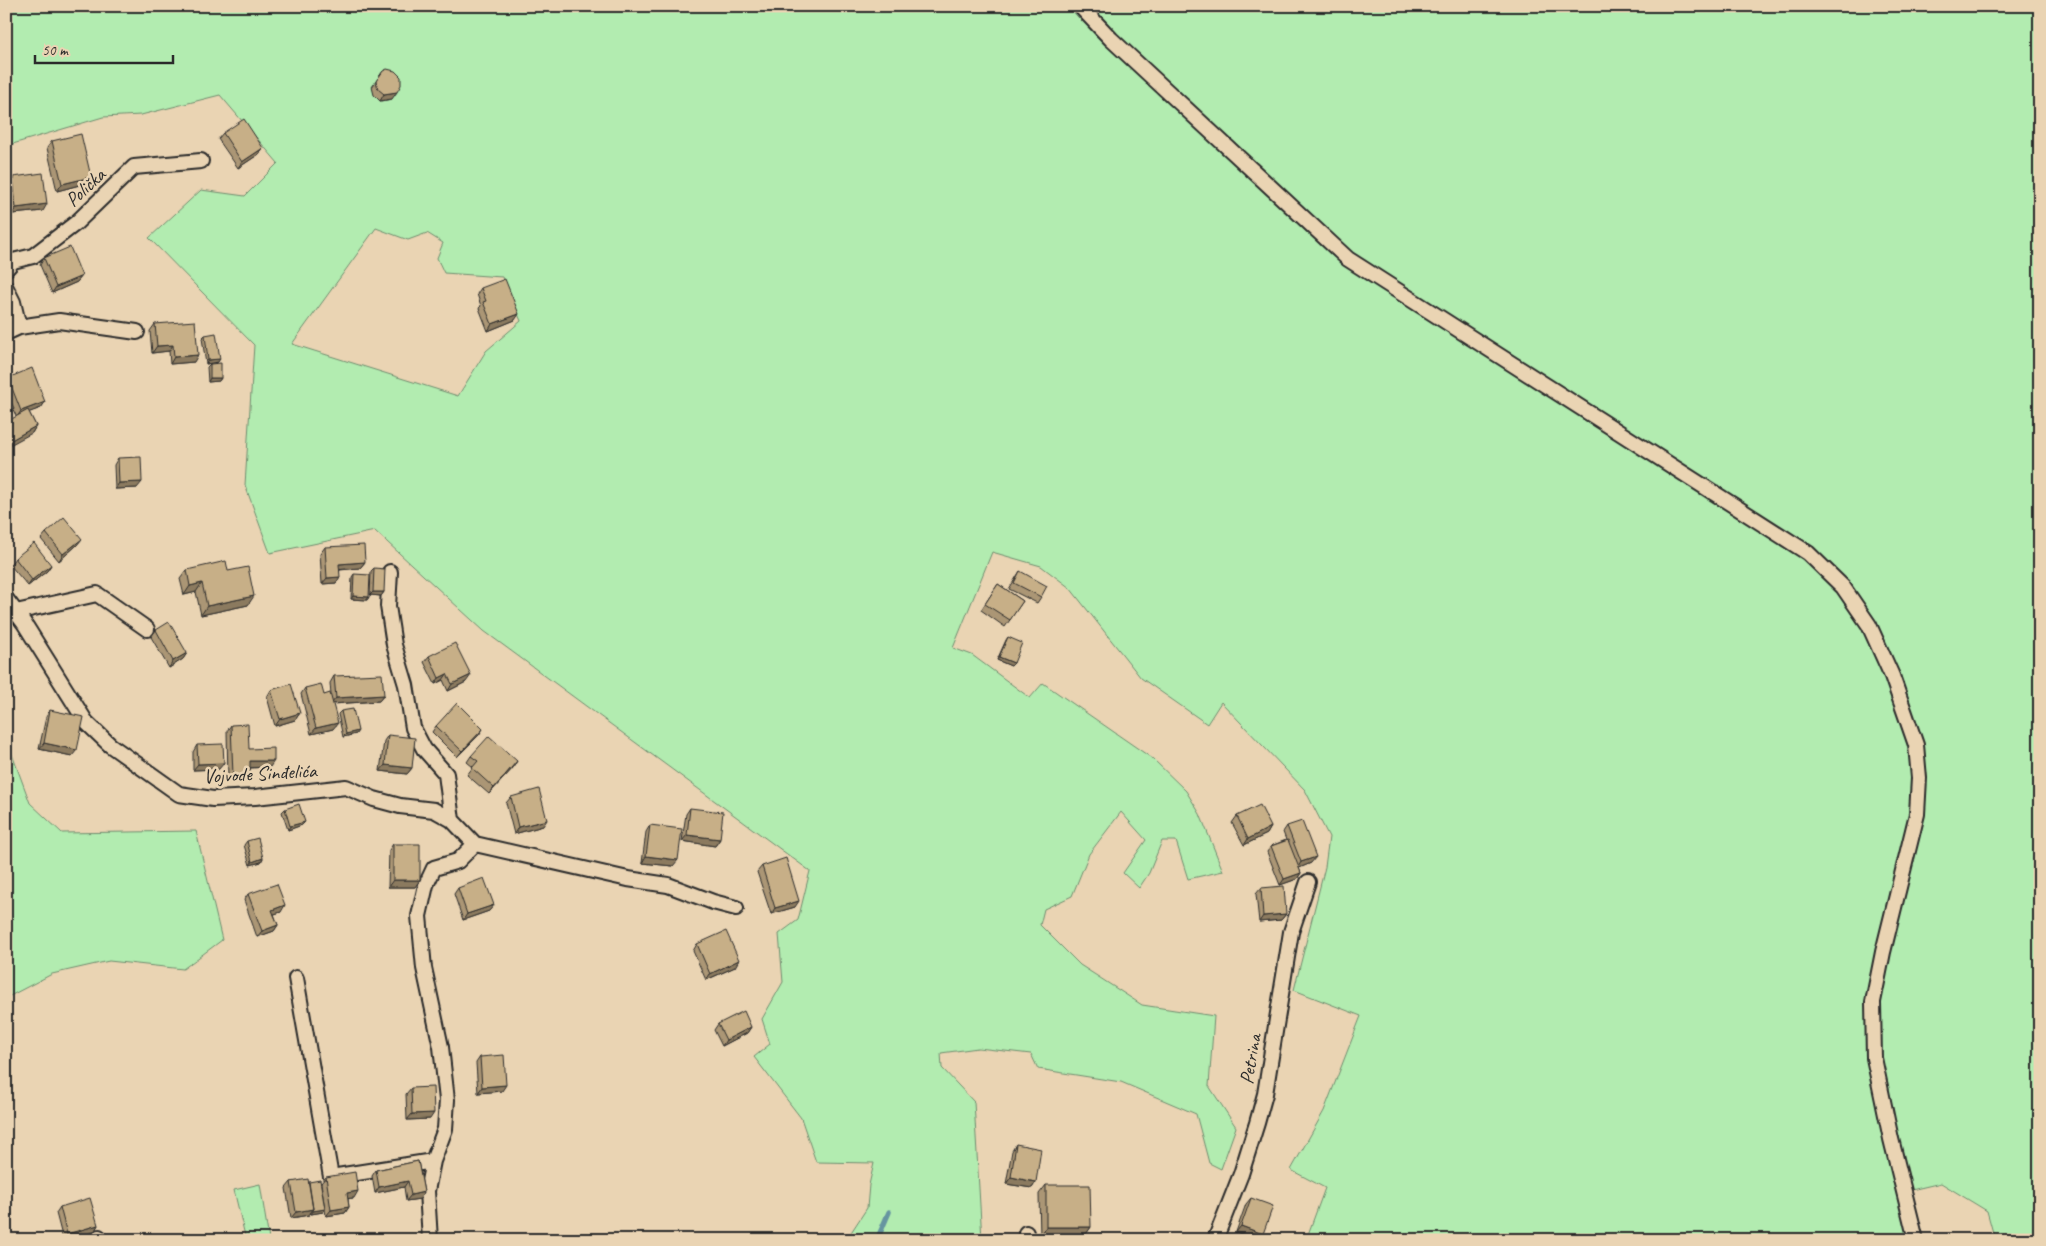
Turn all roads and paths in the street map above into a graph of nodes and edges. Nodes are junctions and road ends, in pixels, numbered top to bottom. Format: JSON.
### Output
{"nodes":[{"id":1,"x":1080,"y":6,"type":"edge"},
{"id":2,"x":201,"y":161,"type":"dead end"},
{"id":3,"x":6,"y":269,"type":"edge"},
{"id":4,"x":6,"y":288,"type":"edge"},
{"id":5,"x":20,"y":327,"type":"junction"},
{"id":6,"x":137,"y":332,"type":"dead end"},
{"id":7,"x":6,"y":333,"type":"edge"},
{"id":8,"x":390,"y":572,"type":"dead end"},
{"id":9,"x":6,"y":598,"type":"edge"},
{"id":10,"x":16,"y":612,"type":"junction"},
{"id":11,"x":147,"y":628,"type":"dead end"},
{"id":12,"x":452,"y":820,"type":"junction"},
{"id":13,"x":475,"y":844,"type":"junction"},
{"id":14,"x":1308,"y":882,"type":"dead end"},
{"id":15,"x":736,"y":908,"type":"dead end"},
{"id":16,"x":296,"y":978,"type":"dead end"},
{"id":17,"x":433,"y":1161,"type":"junction"},
{"id":18,"x":430,"y":1240,"type":"edge"},
{"id":19,"x":1216,"y":1240,"type":"edge"},
{"id":20,"x":1916,"y":1240,"type":"edge"}],
"edges":[{"from":1,"to":20,"type":"street"},
{"from":2,"to":3,"type":"street","name":"Polička"},
{"from":4,"to":5,"type":"street"},
{"from":5,"to":6,"type":"street"},
{"from":5,"to":7,"type":"street"},
{"from":8,"to":12,"type":"street"},
{"from":9,"to":10,"type":"street","name":"Vojvode Sinđelića"},
{"from":10,"to":11,"type":"street"},
{"from":10,"to":12,"type":"street","name":"Vojvode Sinđelića"},
{"from":12,"to":13,"type":"street","name":"Vojvode Sinđelića"},
{"from":13,"to":15,"type":"street"},
{"from":13,"to":17,"type":"street"},
{"from":14,"to":19,"type":"street","name":"Petrina"},
{"from":16,"to":17,"type":"street"},
{"from":17,"to":18,"type":"street"}]}
